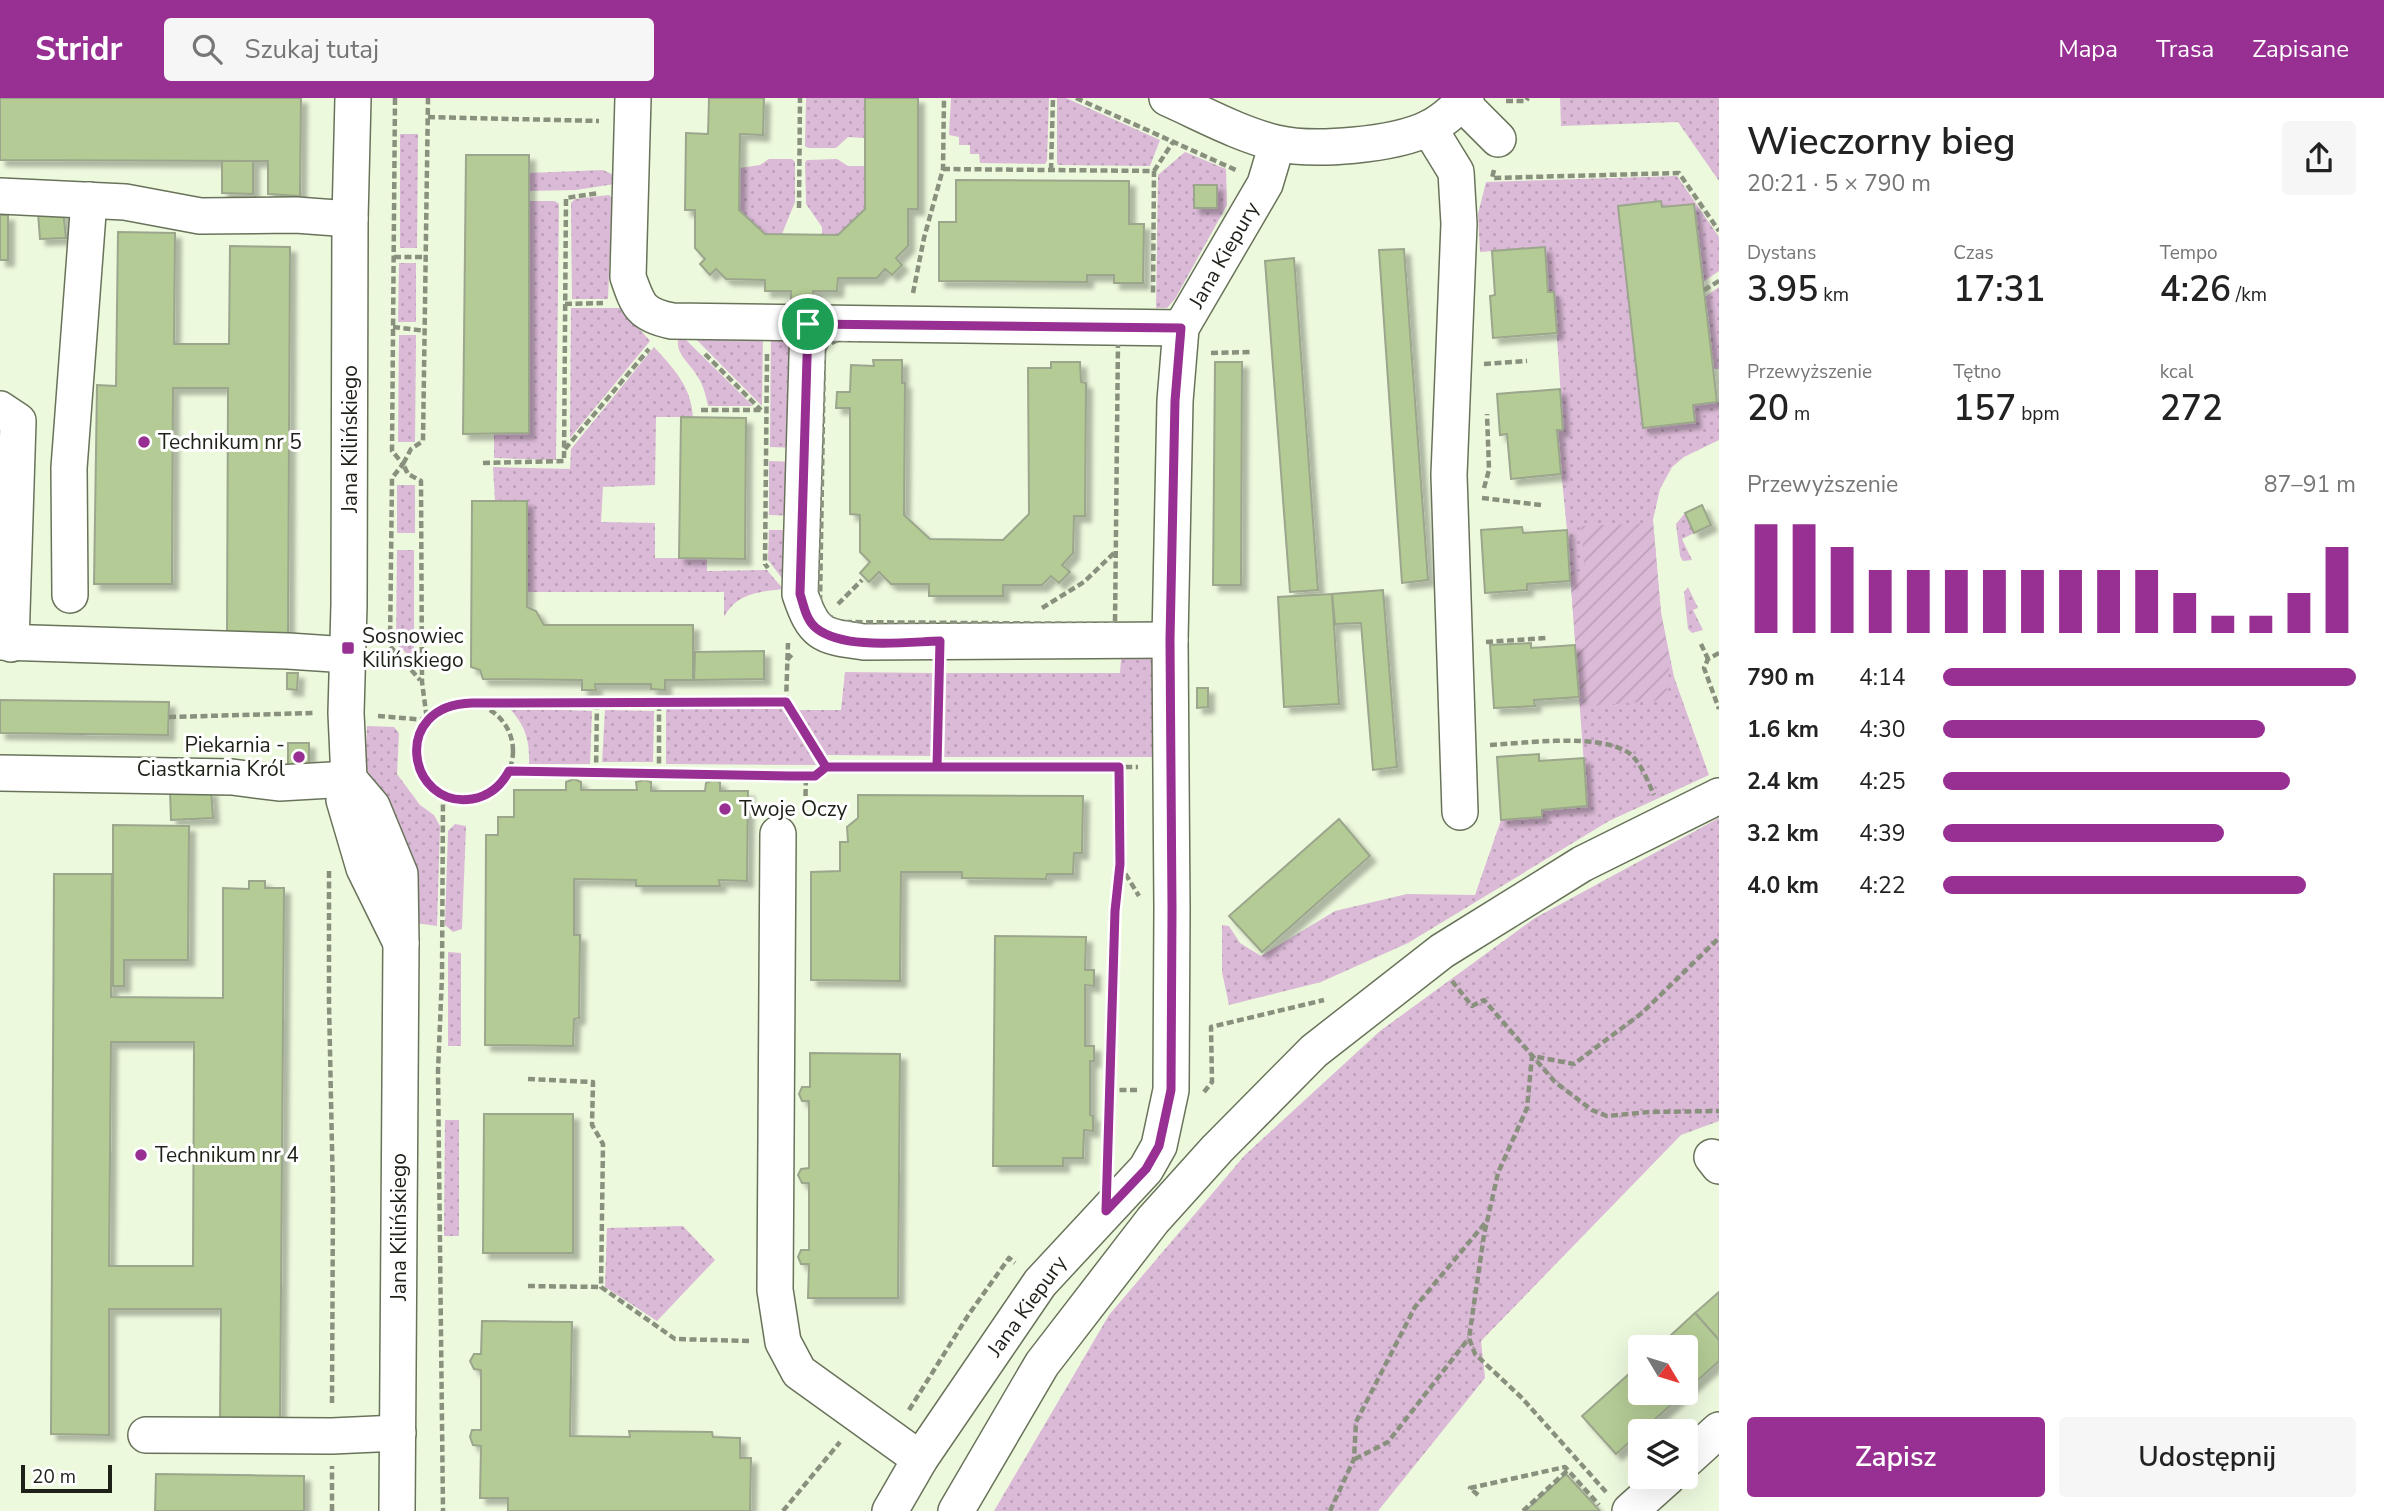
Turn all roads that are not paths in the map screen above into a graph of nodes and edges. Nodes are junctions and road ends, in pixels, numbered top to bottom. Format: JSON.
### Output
{"nodes":[{"id":1,"x":353,"y":98,"type":"edge"},
{"id":2,"x":1167,"y":98,"type":"edge"},
{"id":3,"x":1464,"y":100,"type":"edge"},
{"id":4,"x":632,"y":110,"type":"edge"},
{"id":5,"x":1429,"y":128,"type":"junction"},
{"id":6,"x":1277,"y":144,"type":"junction"},
{"id":7,"x":1497,"y":149,"type":"road end"},
{"id":8,"x":0,"y":196,"type":"edge"},
{"id":9,"x":89,"y":200,"type":"junction"},
{"id":10,"x":350,"y":219,"type":"junction"},
{"id":11,"x":808,"y":324,"type":"junction"},
{"id":12,"x":1179,"y":336,"type":"junction"},
{"id":13,"x":0,"y":409,"type":"edge"},
{"id":14,"x":70,"y":595,"type":"dead end"},
{"id":15,"x":1170,"y":640,"type":"junction"},
{"id":16,"x":6,"y":643,"type":"edge"},
{"id":17,"x":348,"y":655,"type":"junction"},
{"id":18,"x":0,"y":773,"type":"edge"},
{"id":19,"x":349,"y":779,"type":"junction"},
{"id":20,"x":1719,"y":796,"type":"edge"},
{"id":21,"x":1460,"y":812,"type":"dead end"},
{"id":22,"x":779,"y":834,"type":"dead end"},
{"id":23,"x":1719,"y":1430,"type":"edge"},
{"id":24,"x":398,"y":1433,"type":"junction"},
{"id":25,"x":146,"y":1435,"type":"dead end"},
{"id":26,"x":1698,"y":1449,"type":"edge"},
{"id":27,"x":920,"y":1460,"type":"junction"},
{"id":28,"x":1645,"y":1489,"type":"edge"},
{"id":29,"x":1619,"y":1503,"type":"edge"},
{"id":30,"x":397,"y":1511,"type":"edge"},
{"id":31,"x":890,"y":1511,"type":"edge"},
{"id":32,"x":956,"y":1511,"type":"edge"}],
"edges":[{"from":1,"to":10,"type":"street","name":"Jana Kilińskiego"},
{"from":2,"to":6,"type":"street"},
{"from":3,"to":5,"type":"street"},
{"from":3,"to":7,"type":"street"},
{"from":4,"to":11,"type":"street"},
{"from":5,"to":6,"type":"street"},
{"from":5,"to":21,"type":"street"},
{"from":6,"to":12,"type":"street","name":"Jana Kiepury"},
{"from":8,"to":9,"type":"street"},
{"from":9,"to":10,"type":"street"},
{"from":9,"to":14,"type":"street"},
{"from":10,"to":17,"type":"street","name":"Jana Kilińskiego"},
{"from":11,"to":12,"type":"street"},
{"from":11,"to":15,"type":"street"},
{"from":12,"to":15,"type":"street","name":"Jana Kiepury"},
{"from":13,"to":16,"type":"street"},
{"from":15,"to":27,"type":"street","name":"Jana Kiepury"},
{"from":16,"to":17,"type":"street"},
{"from":17,"to":19,"type":"street","name":"Jana Kilińskiego"},
{"from":18,"to":19,"type":"street"},
{"from":19,"to":24,"type":"street","name":"Jana Kilińskiego"},
{"from":20,"to":32,"type":"street"},
{"from":22,"to":27,"type":"street"},
{"from":23,"to":26,"type":"street"},
{"from":24,"to":25,"type":"street"},
{"from":24,"to":30,"type":"street","name":"Jana Kilińskiego"},
{"from":27,"to":31,"type":"street","name":"Jana Kiepury"},
{"from":28,"to":29,"type":"street"}]}
